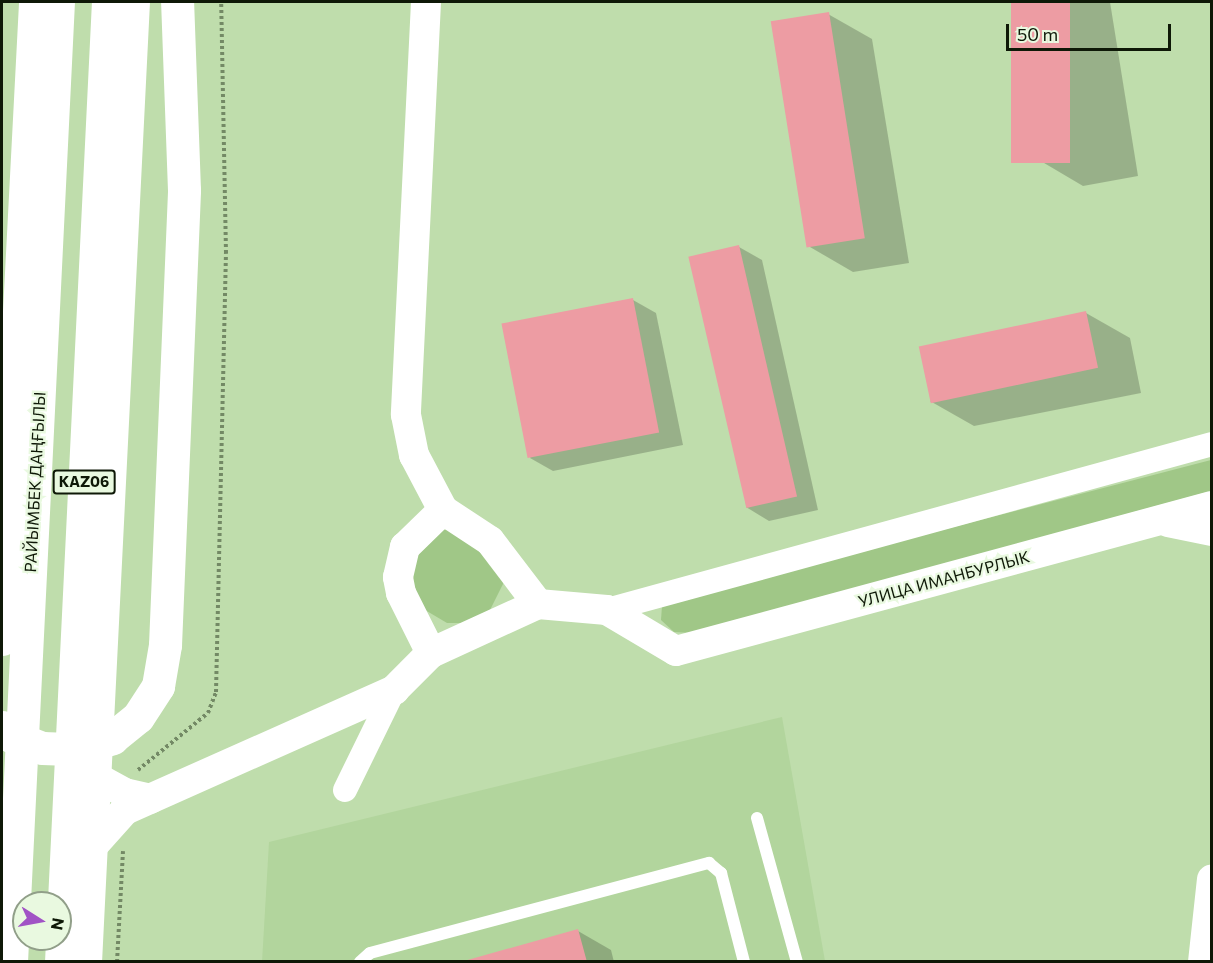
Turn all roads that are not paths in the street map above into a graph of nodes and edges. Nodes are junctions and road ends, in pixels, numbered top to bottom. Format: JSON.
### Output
{"nodes":[{"id":1,"x":35,"y":2,"type":"edge"},
{"id":2,"x":58,"y":2,"type":"edge"},
{"id":3,"x":108,"y":2,"type":"edge"},
{"id":4,"x":133,"y":2,"type":"edge"},
{"id":5,"x":177,"y":2,"type":"edge"},
{"id":6,"x":430,"y":2,"type":"edge"},
{"id":7,"x":1212,"y":444,"type":"edge"},
{"id":8,"x":1212,"y":506,"type":"edge"},
{"id":9,"x":443,"y":510,"type":"junction"},
{"id":10,"x":1159,"y":520,"type":"junction"},
{"id":11,"x":1212,"y":531,"type":"edge"},
{"id":12,"x":538,"y":604,"type":"junction"},
{"id":13,"x":607,"y":610,"type":"junction"},
{"id":14,"x":2,"y":639,"type":"edge"},
{"id":15,"x":431,"y":653,"type":"junction"},
{"id":16,"x":394,"y":690,"type":"junction"},
{"id":17,"x":2,"y":727,"type":"edge"},
{"id":18,"x":94,"y":777,"type":"junction"},
{"id":19,"x":345,"y":790,"type":"dead end"},
{"id":20,"x":150,"y":799,"type":"junction"},
{"id":21,"x":758,"y":818,"type":"dead end"},
{"id":22,"x":91,"y":848,"type":"junction"},
{"id":23,"x":1212,"y":879,"type":"edge"},
{"id":24,"x":12,"y":962,"type":"edge"},
{"id":25,"x":61,"y":962,"type":"edge"},
{"id":26,"x":85,"y":962,"type":"edge"},
{"id":27,"x":360,"y":962,"type":"edge"},
{"id":28,"x":744,"y":962,"type":"edge"},
{"id":29,"x":797,"y":962,"type":"edge"},
{"id":30,"x":1203,"y":962,"type":"edge"}],
"edges":[{"from":1,"to":14,"type":"main road"},
{"from":2,"to":24,"type":"main road","name":"РАЙЫМБЕК ДАҢҒЫЛЫ","number":"KАZ06"},
{"from":3,"to":25,"type":"main road","number":"KАZ06"},
{"from":4,"to":18,"type":"main road"},
{"from":5,"to":17,"type":"main road"},
{"from":6,"to":9,"type":"street"},
{"from":7,"to":13,"type":"street"},
{"from":8,"to":10,"type":"street","name":"УЛИЦА ИМАНБУРЛЫК"},
{"from":9,"to":12,"type":"street"},
{"from":9,"to":15,"type":"street"},
{"from":10,"to":11,"type":"street"},
{"from":10,"to":13,"type":"street","name":"УЛИЦА ИМАНБУРЛЫК"},
{"from":12,"to":13,"type":"street"},
{"from":12,"to":15,"type":"street"},
{"from":15,"to":16,"type":"street"},
{"from":16,"to":19,"type":"street"},
{"from":16,"to":20,"type":"street"},
{"from":18,"to":20,"type":"street"},
{"from":18,"to":22,"type":"main road"},
{"from":20,"to":22,"type":"street"},
{"from":21,"to":29,"type":"lane"},
{"from":22,"to":26,"type":"main road"},
{"from":23,"to":30,"type":"street"},
{"from":27,"to":28,"type":"lane"}]}
